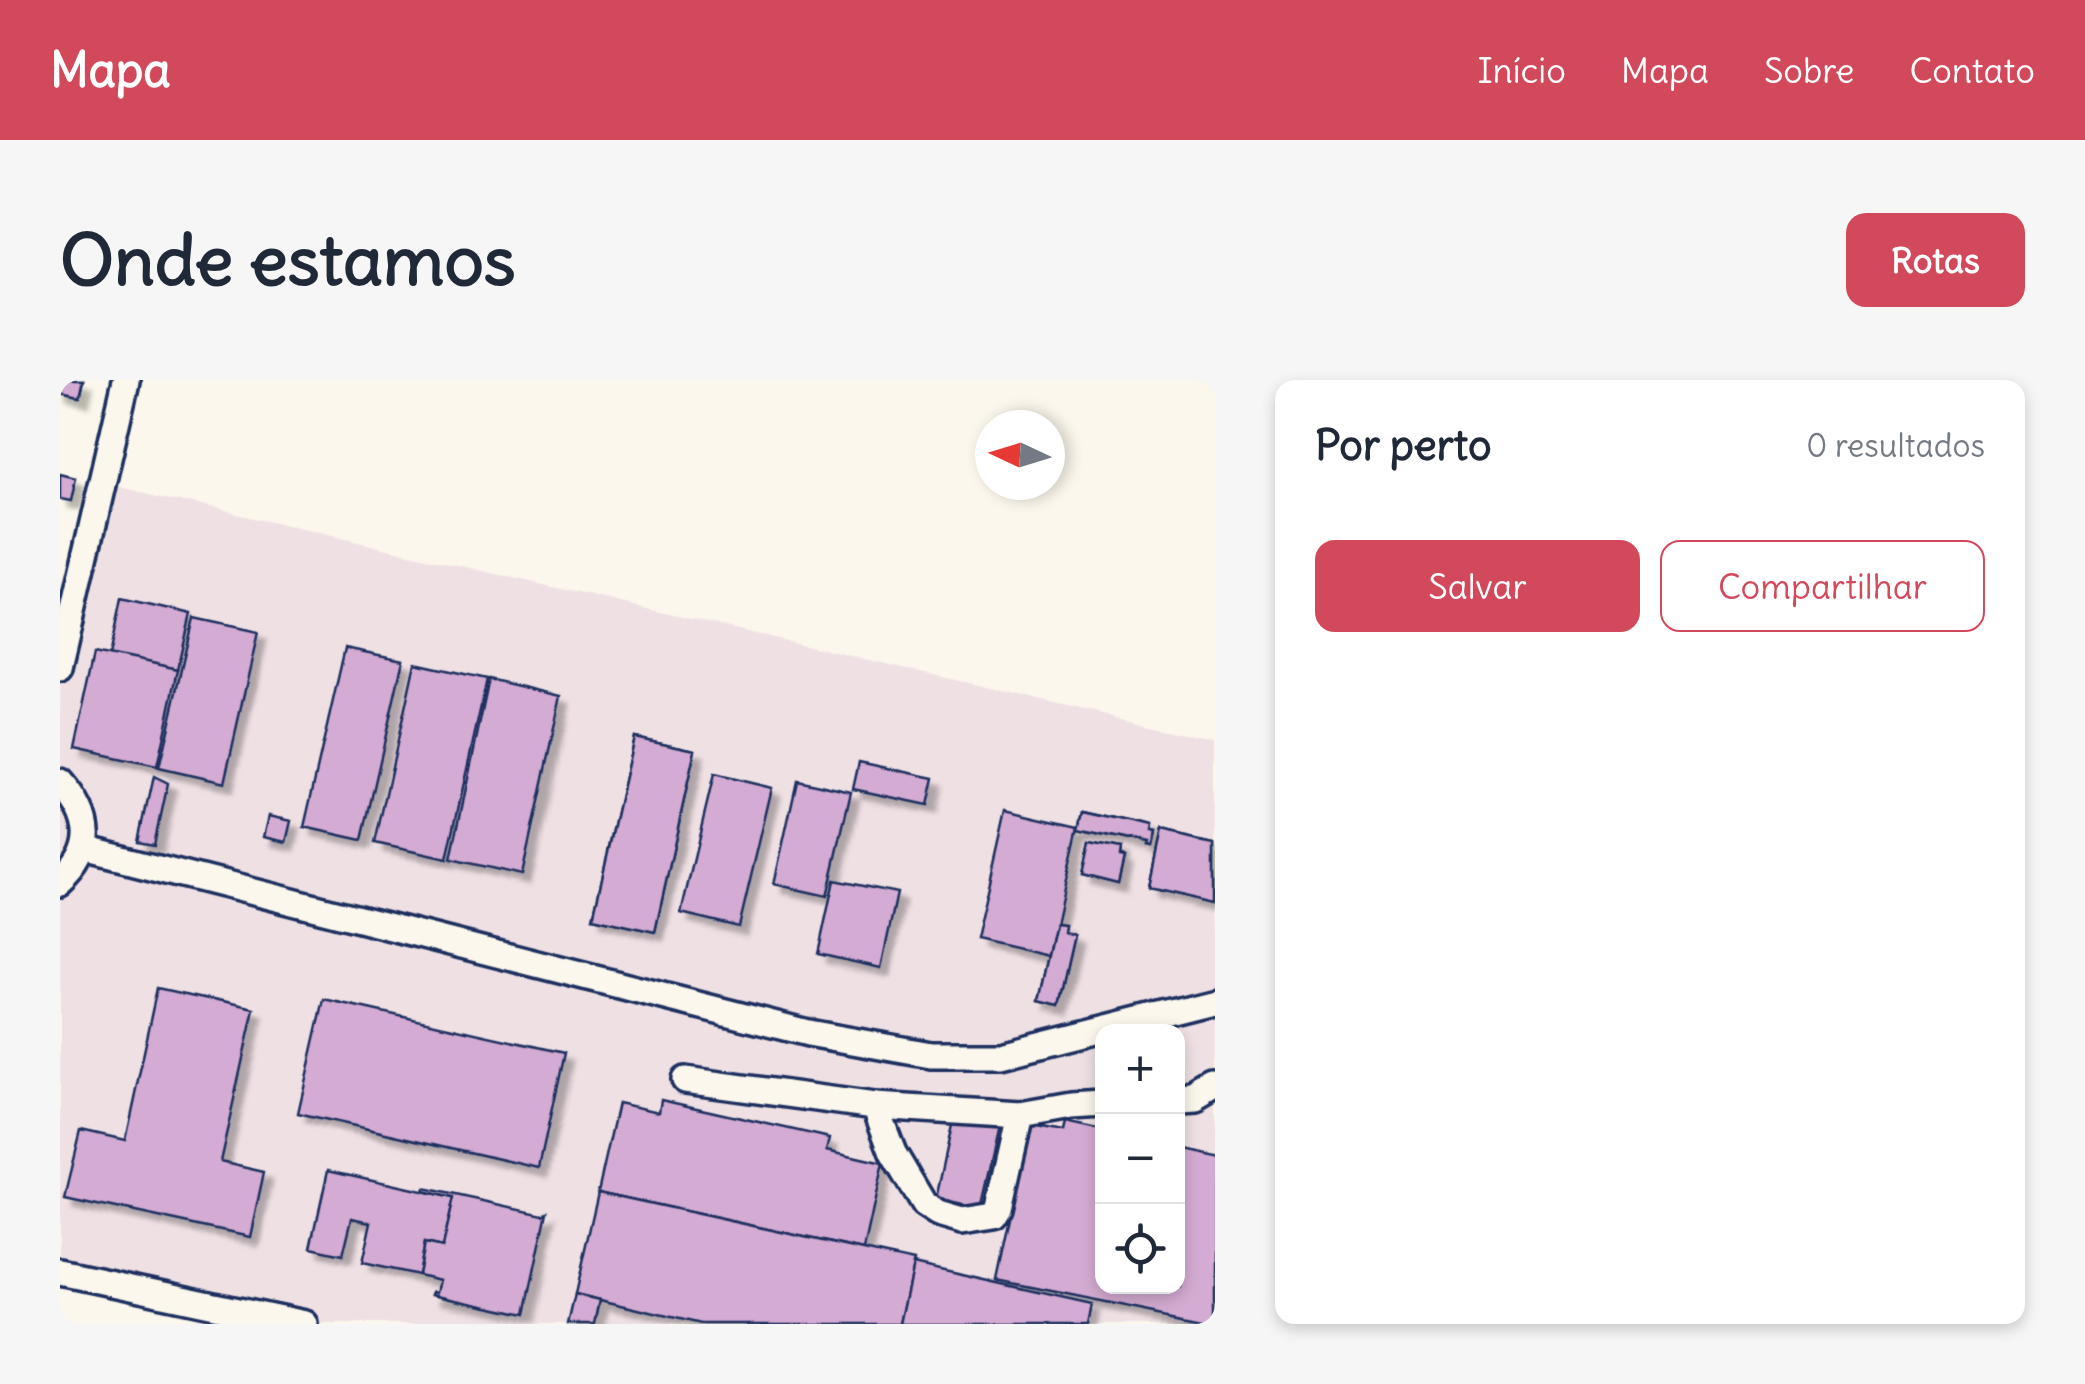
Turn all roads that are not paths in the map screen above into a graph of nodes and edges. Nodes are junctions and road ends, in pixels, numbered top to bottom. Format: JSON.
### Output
{"nodes":[{"id":1,"x":126,"y":380,"type":"edge"},
{"id":2,"x":60,"y":668,"type":"edge"},
{"id":3,"x":60,"y":782,"type":"edge"},
{"id":4,"x":84,"y":849,"type":"junction"},
{"id":5,"x":60,"y":883,"type":"edge"},
{"id":6,"x":1215,"y":1003,"type":"edge"},
{"id":7,"x":685,"y":1080,"type":"dead end"},
{"id":8,"x":1215,"y":1088,"type":"edge"},
{"id":9,"x":1185,"y":1101,"type":"edge"},
{"id":10,"x":1095,"y":1105,"type":"edge"},
{"id":11,"x":875,"y":1106,"type":"junction"},
{"id":12,"x":1020,"y":1115,"type":"junction"},
{"id":13,"x":60,"y":1272,"type":"edge"},
{"id":14,"x":304,"y":1324,"type":"edge"}],
"edges":[{"from":1,"to":2,"type":"street"},
{"from":3,"to":4,"type":"street"},
{"from":4,"to":5,"type":"street"},
{"from":4,"to":6,"type":"street"},
{"from":7,"to":11,"type":"street"},
{"from":8,"to":9,"type":"street"},
{"from":10,"to":12,"type":"street"},
{"from":11,"to":12,"type":"street"},
{"from":11,"to":12,"type":"street"},
{"from":13,"to":14,"type":"street"}]}
